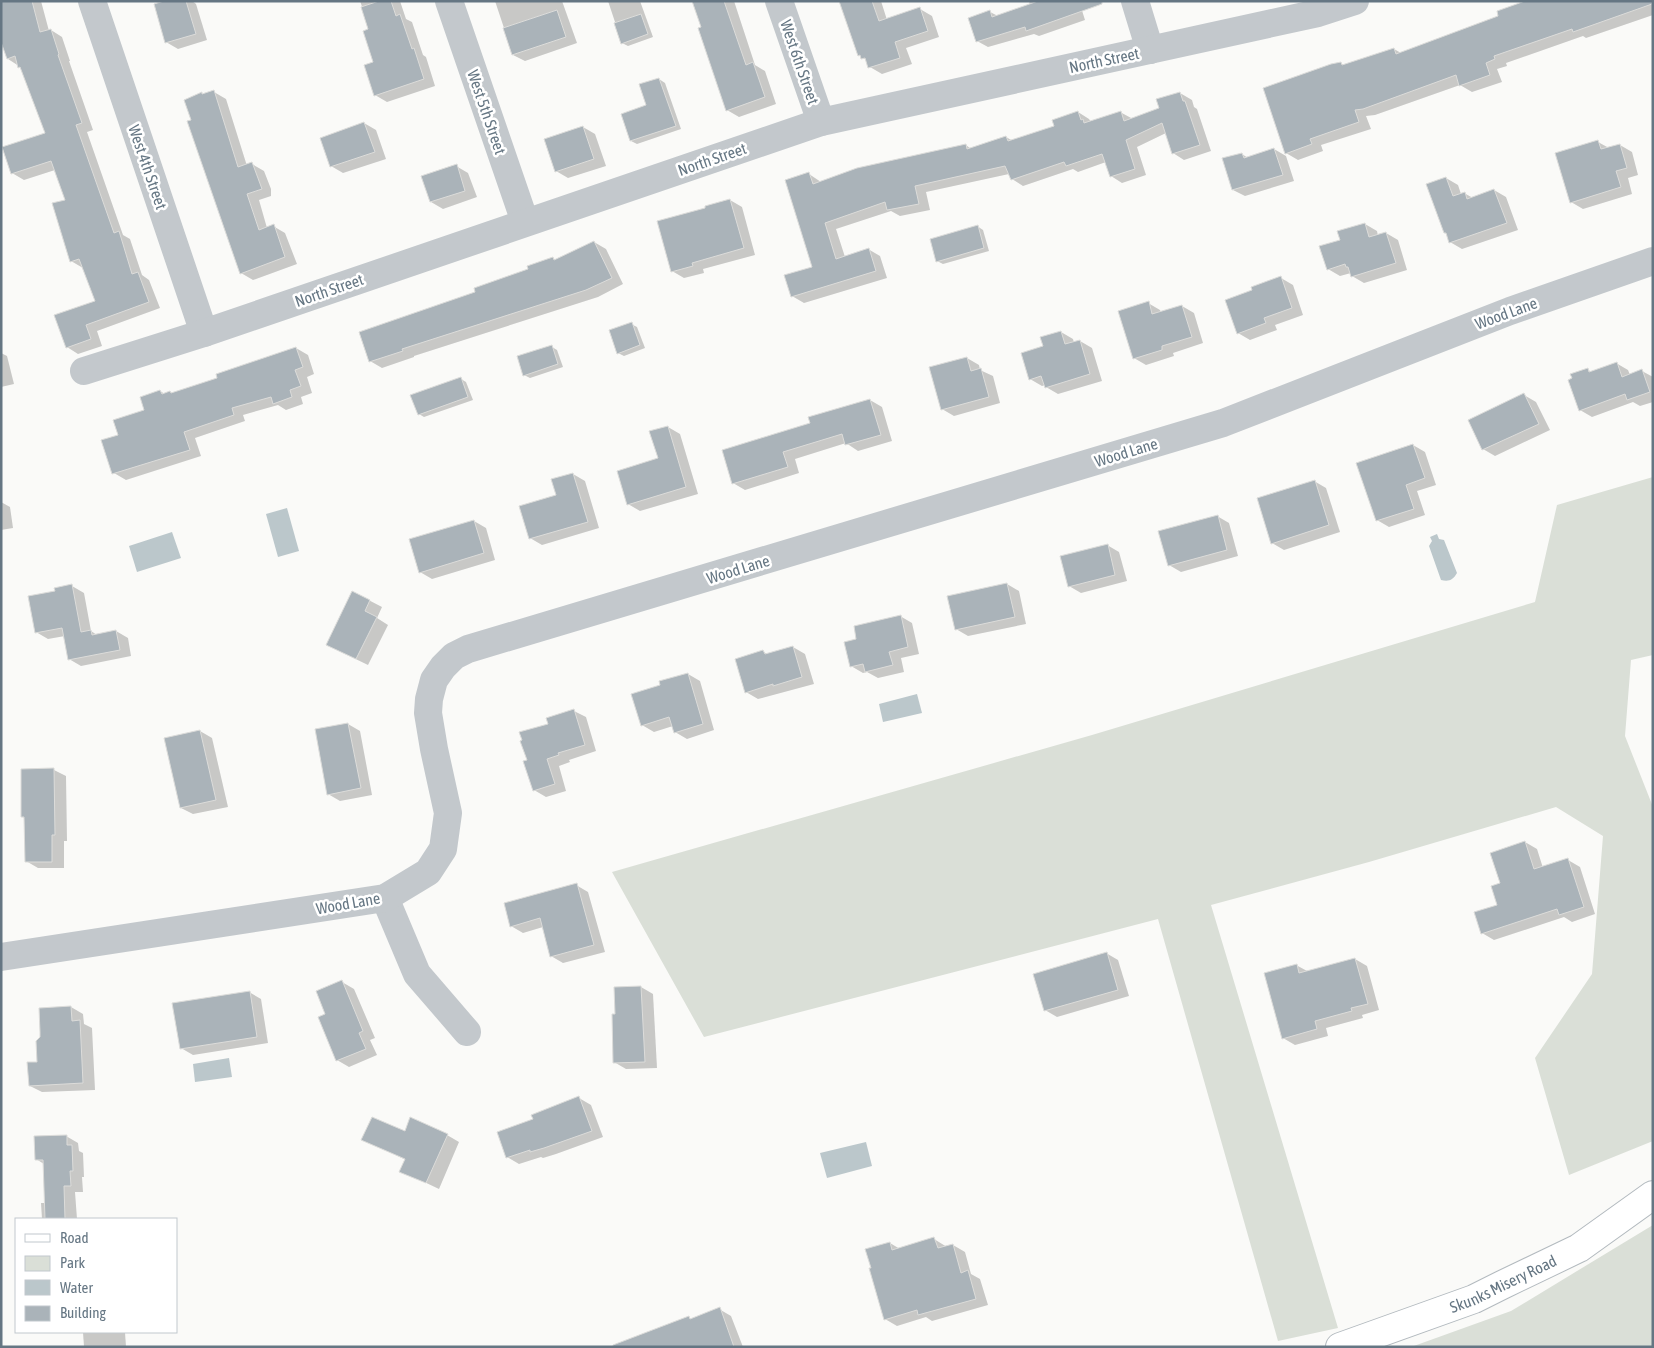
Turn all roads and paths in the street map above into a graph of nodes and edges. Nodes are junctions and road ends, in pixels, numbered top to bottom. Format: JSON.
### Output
{"nodes":[{"id":1,"x":92,"y":1,"type":"edge"},
{"id":2,"x":449,"y":1,"type":"edge"},
{"id":3,"x":780,"y":1,"type":"edge"},
{"id":4,"x":1135,"y":1,"type":"edge"},
{"id":5,"x":1355,"y":1,"type":"edge"},
{"id":6,"x":1150,"y":50,"type":"junction"},
{"id":7,"x":821,"y":122,"type":"junction"},
{"id":8,"x":525,"y":222,"type":"junction"},
{"id":9,"x":1653,"y":261,"type":"edge"},
{"id":10,"x":204,"y":333,"type":"junction"},
{"id":11,"x":84,"y":371,"type":"dead end"},
{"id":12,"x":385,"y":898,"type":"junction"},
{"id":13,"x":1,"y":957,"type":"edge"},
{"id":14,"x":467,"y":1032,"type":"dead end"},
{"id":15,"x":1653,"y":1195,"type":"edge"},
{"id":16,"x":1340,"y":1347,"type":"edge"}],
"edges":[{"from":1,"to":10,"type":"street","name":"West 4th Street"},
{"from":2,"to":8,"type":"street","name":"West 5th Street"},
{"from":3,"to":7,"type":"street","name":"West 6th Street"},
{"from":4,"to":6,"type":"street"},
{"from":5,"to":6,"type":"street","name":"North Street"},
{"from":6,"to":7,"type":"street","name":"North Street"},
{"from":7,"to":8,"type":"street","name":"North Street"},
{"from":8,"to":10,"type":"street","name":"North Street"},
{"from":9,"to":12,"type":"street","name":"Wood Lane"},
{"from":10,"to":11,"type":"street","name":"North Street"},
{"from":12,"to":13,"type":"street","name":"Wood Lane"},
{"from":12,"to":14,"type":"street"},
{"from":15,"to":16,"type":"main road","name":"Skunks Misery Road"}]}
